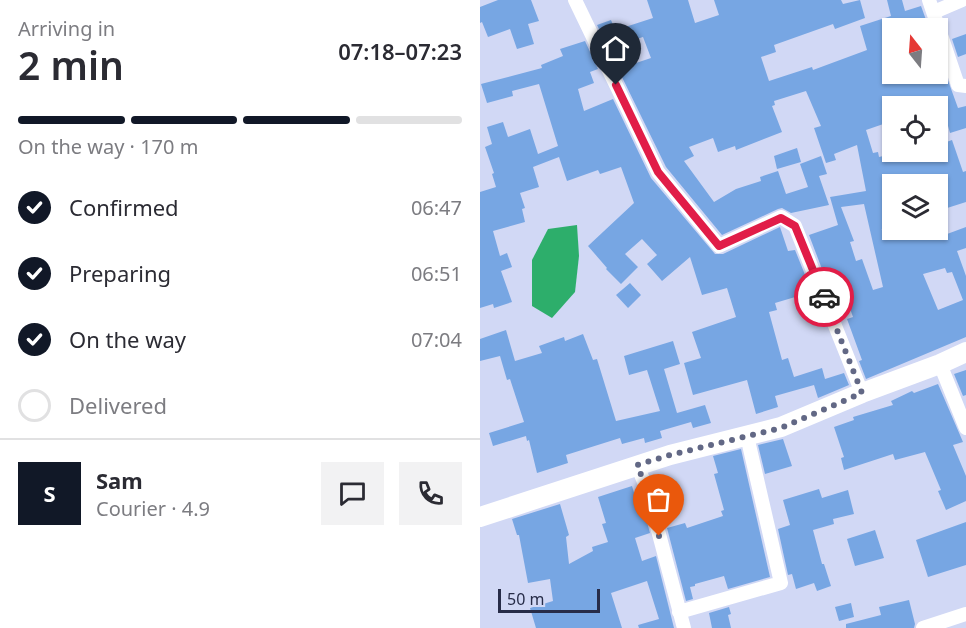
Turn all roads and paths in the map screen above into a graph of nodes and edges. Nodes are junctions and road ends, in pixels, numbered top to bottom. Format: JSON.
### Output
{"nodes":[{"id":1,"x":575,"y":0,"type":"edge"},
{"id":2,"x":962,"y":0,"type":"edge"},
{"id":3,"x":931,"y":6,"type":"edge"},
{"id":4,"x":966,"y":86,"type":"edge"},
{"id":5,"x":966,"y":352,"type":"edge"},
{"id":6,"x":940,"y":364,"type":"junction"},
{"id":7,"x":862,"y":393,"type":"junction"},
{"id":8,"x":966,"y":428,"type":"edge"},
{"id":9,"x":747,"y":436,"type":"junction"},
{"id":10,"x":637,"y":465,"type":"junction"},
{"id":11,"x":480,"y":517,"type":"edge"},
{"id":12,"x":678,"y":612,"type":"junction"},
{"id":13,"x":966,"y":614,"type":"edge"},
{"id":14,"x":684,"y":628,"type":"edge"},
{"id":15,"x":923,"y":628,"type":"edge"}],
"edges":[{"from":1,"to":7,"type":"street"},
{"from":2,"to":3,"type":"street"},
{"from":3,"to":4,"type":"street"},
{"from":5,"to":6,"type":"street"},
{"from":6,"to":7,"type":"street"},
{"from":6,"to":8,"type":"street"},
{"from":7,"to":9,"type":"street"},
{"from":9,"to":10,"type":"street"},
{"from":9,"to":12,"type":"street"},
{"from":10,"to":11,"type":"street"},
{"from":10,"to":12,"type":"street"},
{"from":12,"to":14,"type":"street"},
{"from":13,"to":15,"type":"street"}]}
